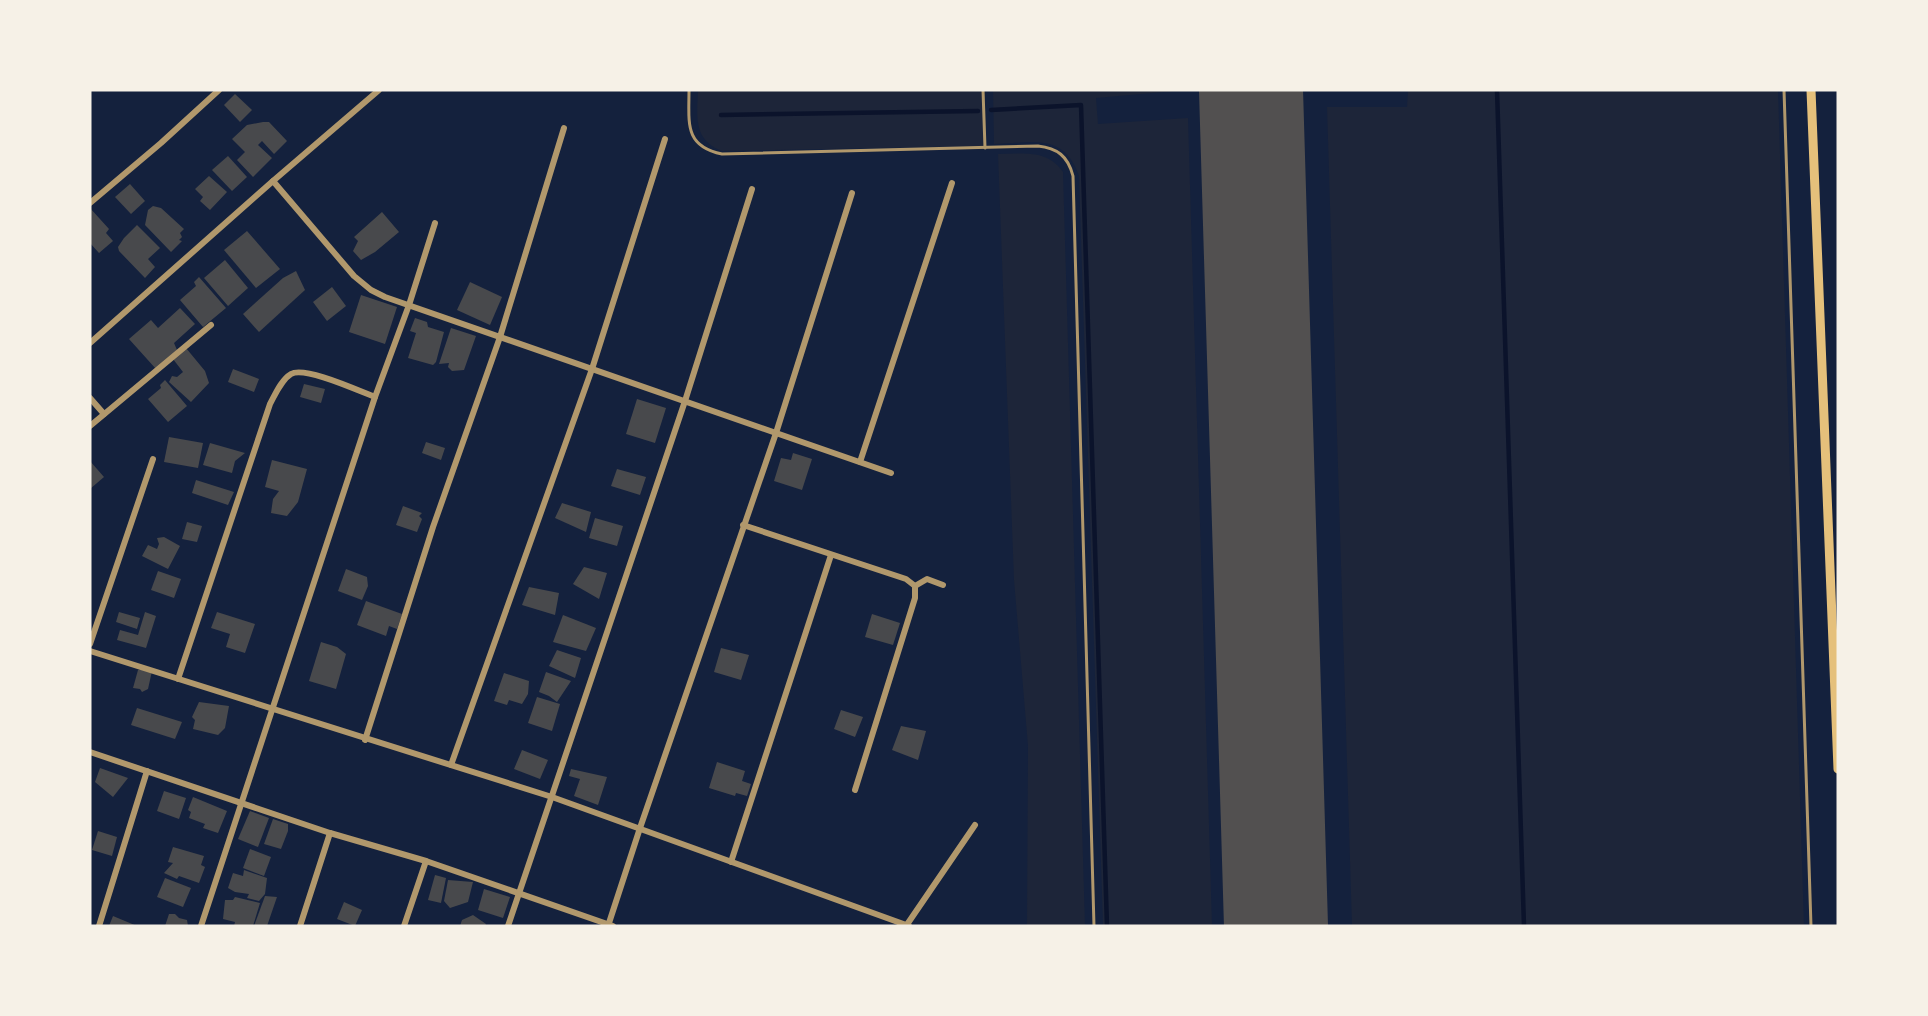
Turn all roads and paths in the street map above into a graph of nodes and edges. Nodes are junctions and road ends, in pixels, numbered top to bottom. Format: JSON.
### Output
{"nodes":[{"id":1,"x":379,"y":90,"type":"edge"},
{"id":2,"x":689,"y":90,"type":"edge"},
{"id":3,"x":983,"y":90,"type":"edge"},
{"id":4,"x":1784,"y":90,"type":"edge"},
{"id":5,"x":1811,"y":90,"type":"edge"},
{"id":6,"x":216,"y":91,"type":"edge"},
{"id":7,"x":564,"y":128,"type":"dead end"},
{"id":8,"x":665,"y":139,"type":"dead end"},
{"id":9,"x":985,"y":148,"type":"junction"},
{"id":10,"x":273,"y":181,"type":"junction"},
{"id":11,"x":952,"y":183,"type":"dead end"},
{"id":12,"x":752,"y":189,"type":"dead end"},
{"id":13,"x":852,"y":193,"type":"dead end"},
{"id":14,"x":90,"y":203,"type":"edge"},
{"id":15,"x":435,"y":223,"type":"dead end"},
{"id":16,"x":409,"y":305,"type":"junction"},
{"id":17,"x":211,"y":325,"type":"dead end"},
{"id":18,"x":500,"y":337,"type":"junction"},
{"id":19,"x":90,"y":343,"type":"edge"},
{"id":20,"x":592,"y":369,"type":"junction"},
{"id":21,"x":375,"y":397,"type":"junction"},
{"id":22,"x":90,"y":398,"type":"edge"},
{"id":23,"x":685,"y":401,"type":"junction"},
{"id":24,"x":104,"y":414,"type":"junction"},
{"id":25,"x":90,"y":426,"type":"edge"},
{"id":26,"x":776,"y":433,"type":"junction"},
{"id":27,"x":153,"y":459,"type":"dead end"},
{"id":28,"x":860,"y":462,"type":"junction"},
{"id":29,"x":891,"y":473,"type":"dead end"},
{"id":30,"x":743,"y":525,"type":"junction"},
{"id":31,"x":831,"y":555,"type":"junction"},
{"id":32,"x":943,"y":585,"type":"dead end"},
{"id":33,"x":915,"y":586,"type":"junction"},
{"id":34,"x":90,"y":644,"type":"edge"},
{"id":35,"x":90,"y":651,"type":"edge"},
{"id":36,"x":178,"y":679,"type":"junction"},
{"id":37,"x":274,"y":708,"type":"junction"},
{"id":38,"x":365,"y":740,"type":"junction"},
{"id":39,"x":90,"y":752,"type":"edge"},
{"id":40,"x":451,"y":765,"type":"junction"},
{"id":41,"x":1838,"y":770,"type":"edge"},
{"id":42,"x":147,"y":771,"type":"junction"},
{"id":43,"x":855,"y":790,"type":"dead end"},
{"id":44,"x":552,"y":797,"type":"junction"},
{"id":45,"x":242,"y":803,"type":"junction"},
{"id":46,"x":975,"y":825,"type":"dead end"},
{"id":47,"x":640,"y":828,"type":"junction"},
{"id":48,"x":330,"y":833,"type":"junction"},
{"id":49,"x":426,"y":861,"type":"junction"},
{"id":50,"x":731,"y":862,"type":"junction"},
{"id":51,"x":519,"y":892,"type":"junction"},
{"id":52,"x":610,"y":925,"type":"edge"},
{"id":53,"x":99,"y":926,"type":"edge"},
{"id":54,"x":201,"y":926,"type":"edge"},
{"id":55,"x":300,"y":926,"type":"edge"},
{"id":56,"x":404,"y":926,"type":"edge"},
{"id":57,"x":508,"y":926,"type":"edge"},
{"id":58,"x":907,"y":926,"type":"edge"},
{"id":59,"x":1094,"y":926,"type":"edge"},
{"id":60,"x":1811,"y":926,"type":"edge"}],
"edges":[{"from":1,"to":10,"type":"street"},
{"from":2,"to":9,"type":"lane"},
{"from":3,"to":9,"type":"lane"},
{"from":4,"to":60,"type":"lane"},
{"from":5,"to":41,"type":"main road"},
{"from":6,"to":14,"type":"street"},
{"from":7,"to":18,"type":"street"},
{"from":8,"to":20,"type":"street"},
{"from":9,"to":59,"type":"lane"},
{"from":10,"to":16,"type":"street"},
{"from":10,"to":19,"type":"street"},
{"from":11,"to":28,"type":"street"},
{"from":12,"to":23,"type":"street"},
{"from":13,"to":26,"type":"street"},
{"from":15,"to":16,"type":"street"},
{"from":16,"to":18,"type":"street"},
{"from":16,"to":21,"type":"street"},
{"from":17,"to":24,"type":"street"},
{"from":18,"to":20,"type":"street"},
{"from":18,"to":38,"type":"street"},
{"from":20,"to":23,"type":"street"},
{"from":20,"to":40,"type":"street"},
{"from":21,"to":36,"type":"street"},
{"from":21,"to":37,"type":"street"},
{"from":22,"to":24,"type":"street"},
{"from":23,"to":26,"type":"street"},
{"from":23,"to":44,"type":"street"},
{"from":24,"to":25,"type":"street"},
{"from":26,"to":28,"type":"street"},
{"from":26,"to":30,"type":"street"},
{"from":27,"to":34,"type":"street"},
{"from":28,"to":29,"type":"street"},
{"from":30,"to":31,"type":"street"},
{"from":30,"to":47,"type":"street"},
{"from":31,"to":33,"type":"street"},
{"from":31,"to":50,"type":"street"},
{"from":32,"to":33,"type":"street"},
{"from":33,"to":43,"type":"street"},
{"from":35,"to":36,"type":"street"},
{"from":36,"to":37,"type":"street"},
{"from":37,"to":38,"type":"street"},
{"from":37,"to":45,"type":"street"},
{"from":38,"to":40,"type":"street"},
{"from":39,"to":42,"type":"street"},
{"from":40,"to":44,"type":"street"},
{"from":42,"to":45,"type":"street"},
{"from":42,"to":53,"type":"street"},
{"from":44,"to":47,"type":"street"},
{"from":44,"to":51,"type":"street"},
{"from":45,"to":48,"type":"street"},
{"from":45,"to":54,"type":"street"},
{"from":46,"to":58,"type":"street"},
{"from":47,"to":50,"type":"street"},
{"from":47,"to":52,"type":"street"},
{"from":48,"to":49,"type":"street"},
{"from":48,"to":55,"type":"street"},
{"from":49,"to":51,"type":"street"},
{"from":49,"to":56,"type":"street"},
{"from":50,"to":58,"type":"street"},
{"from":51,"to":52,"type":"street"},
{"from":51,"to":57,"type":"street"}]}
